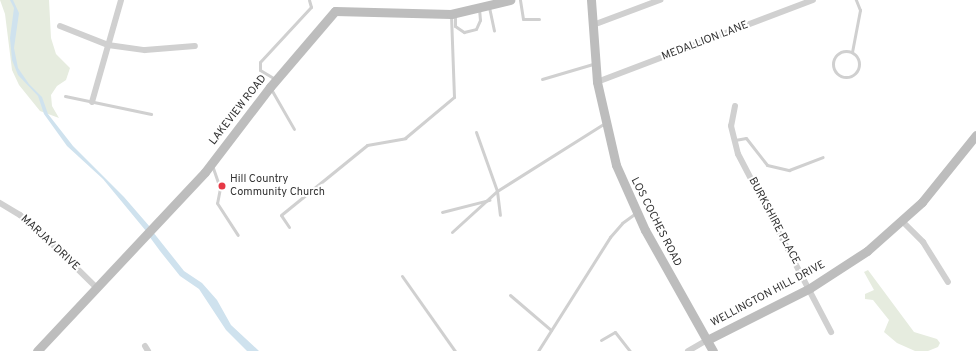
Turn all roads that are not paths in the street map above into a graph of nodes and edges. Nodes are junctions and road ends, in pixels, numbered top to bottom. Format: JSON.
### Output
{"nodes":[{"id":1,"x":121,"y":0,"type":"edge"},
{"id":2,"x":309,"y":0,"type":"edge"},
{"id":3,"x":510,"y":0,"type":"edge"},
{"id":4,"x":520,"y":0,"type":"edge"},
{"id":5,"x":591,"y":0,"type":"edge"},
{"id":6,"x":660,"y":0,"type":"edge"},
{"id":7,"x":813,"y":0,"type":"edge"},
{"id":8,"x":856,"y":0,"type":"edge"},
{"id":9,"x":489,"y":5,"type":"junction"},
{"id":10,"x":479,"y":7,"type":"junction"},
{"id":11,"x":453,"y":13,"type":"junction"},
{"id":12,"x":540,"y":19,"type":"dead end"},
{"id":13,"x":593,"y":25,"type":"junction"},
{"id":14,"x":60,"y":26,"type":"dead end"},
{"id":15,"x":494,"y":30,"type":"dead end"},
{"id":16,"x":108,"y":45,"type":"junction"},
{"id":17,"x":195,"y":46,"type":"dead end"},
{"id":18,"x":852,"y":52,"type":"junction"},
{"id":19,"x":595,"y":64,"type":"junction"},
{"id":20,"x":542,"y":79,"type":"dead end"},
{"id":21,"x":597,"y":82,"type":"junction"},
{"id":22,"x":273,"y":84,"type":"junction"},
{"id":23,"x":64,"y":96,"type":"dead end"},
{"id":24,"x":92,"y":102,"type":"junction"},
{"id":25,"x":735,"y":106,"type":"dead end"},
{"id":26,"x":151,"y":114,"type":"dead end"},
{"id":27,"x":605,"y":123,"type":"junction"},
{"id":28,"x":294,"y":130,"type":"dead end"},
{"id":29,"x":476,"y":132,"type":"dead end"},
{"id":30,"x":976,"y":134,"type":"edge"},
{"id":31,"x":733,"y":140,"type":"junction"},
{"id":32,"x":823,"y":157,"type":"dead end"},
{"id":33,"x":212,"y":164,"type":"junction"},
{"id":34,"x":497,"y":191,"type":"junction"},
{"id":35,"x":489,"y":200,"type":"junction"},
{"id":36,"x":0,"y":204,"type":"edge"},
{"id":37,"x":442,"y":212,"type":"dead end"},
{"id":38,"x":636,"y":213,"type":"junction"},
{"id":39,"x":500,"y":215,"type":"dead end"},
{"id":40,"x":902,"y":221,"type":"junction"},
{"id":41,"x":289,"y":227,"type":"dead end"},
{"id":42,"x":452,"y":232,"type":"dead end"},
{"id":43,"x":238,"y":235,"type":"dead end"},
{"id":44,"x":402,"y":276,"type":"dead end"},
{"id":45,"x":948,"y":282,"type":"dead end"},
{"id":46,"x":96,"y":287,"type":"junction"},
{"id":47,"x":810,"y":288,"type":"junction"},
{"id":48,"x":510,"y":295,"type":"dead end"},
{"id":49,"x":551,"y":330,"type":"junction"},
{"id":50,"x":832,"y":332,"type":"dead end"},
{"id":51,"x":601,"y":340,"type":"dead end"},
{"id":52,"x":707,"y":340,"type":"junction"},
{"id":53,"x":37,"y":351,"type":"edge"},
{"id":54,"x":455,"y":351,"type":"edge"},
{"id":55,"x":538,"y":351,"type":"edge"},
{"id":56,"x":630,"y":351,"type":"edge"},
{"id":57,"x":688,"y":351,"type":"edge"},
{"id":58,"x":712,"y":351,"type":"edge"}],
"edges":[{"from":1,"to":16,"type":"street"},
{"from":2,"to":22,"type":"lane"},
{"from":3,"to":9,"type":"street","name":"LAKEVIEW ROAD"},
{"from":4,"to":12,"type":"lane"},
{"from":5,"to":13,"type":"street","name":"LOS COCHES ROAD"},
{"from":6,"to":13,"type":"street"},
{"from":7,"to":21,"type":"street","name":"MEDALLION LANE"},
{"from":8,"to":18,"type":"lane"},
{"from":9,"to":10,"type":"street","name":"LAKEVIEW ROAD"},
{"from":9,"to":15,"type":"lane"},
{"from":10,"to":11,"type":"street","name":"LAKEVIEW ROAD"},
{"from":10,"to":11,"type":"lane"},
{"from":11,"to":22,"type":"street","name":"LAKEVIEW ROAD"},
{"from":11,"to":41,"type":"lane"},
{"from":13,"to":19,"type":"street","name":"LOS COCHES ROAD"},
{"from":14,"to":16,"type":"street"},
{"from":16,"to":17,"type":"street"},
{"from":16,"to":24,"type":"street"},
{"from":18,"to":18,"type":"lane"},
{"from":19,"to":20,"type":"lane"},
{"from":19,"to":21,"type":"street","name":"LOS COCHES ROAD"},
{"from":21,"to":27,"type":"street","name":"LOS COCHES ROAD"},
{"from":22,"to":28,"type":"lane"},
{"from":22,"to":33,"type":"street","name":"LAKEVIEW ROAD"},
{"from":23,"to":24,"type":"lane"},
{"from":24,"to":26,"type":"lane"},
{"from":25,"to":31,"type":"street","name":"BURKSHIRE PLACE"},
{"from":27,"to":34,"type":"lane"},
{"from":27,"to":38,"type":"street","name":"LOS COCHES ROAD"},
{"from":29,"to":34,"type":"lane"},
{"from":30,"to":40,"type":"street","name":"WELLINGTON HILL DRIVE"},
{"from":31,"to":32,"type":"lane"},
{"from":31,"to":47,"type":"street","name":"BURKSHIRE PLACE"},
{"from":33,"to":43,"type":"lane"},
{"from":33,"to":46,"type":"street","name":"LAKEVIEW ROAD"},
{"from":34,"to":35,"type":"lane"},
{"from":34,"to":39,"type":"lane"},
{"from":35,"to":37,"type":"lane"},
{"from":35,"to":42,"type":"lane"},
{"from":36,"to":46,"type":"street","name":"MARJAY DRIVE"},
{"from":38,"to":49,"type":"lane"},
{"from":38,"to":52,"type":"street","name":"LOS COCHES ROAD"},
{"from":40,"to":45,"type":"street"},
{"from":40,"to":47,"type":"street","name":"WELLINGTON HILL DRIVE"},
{"from":44,"to":54,"type":"lane"},
{"from":46,"to":53,"type":"street","name":"LAKEVIEW ROAD"},
{"from":47,"to":50,"type":"street","name":"BURKSHIRE PLACE"},
{"from":47,"to":52,"type":"street","name":"WELLINGTON HILL DRIVE"},
{"from":48,"to":49,"type":"lane"},
{"from":49,"to":55,"type":"lane"},
{"from":51,"to":56,"type":"lane"},
{"from":52,"to":57,"type":"street"},
{"from":52,"to":58,"type":"street","name":"LOS COCHES ROAD"}]}
